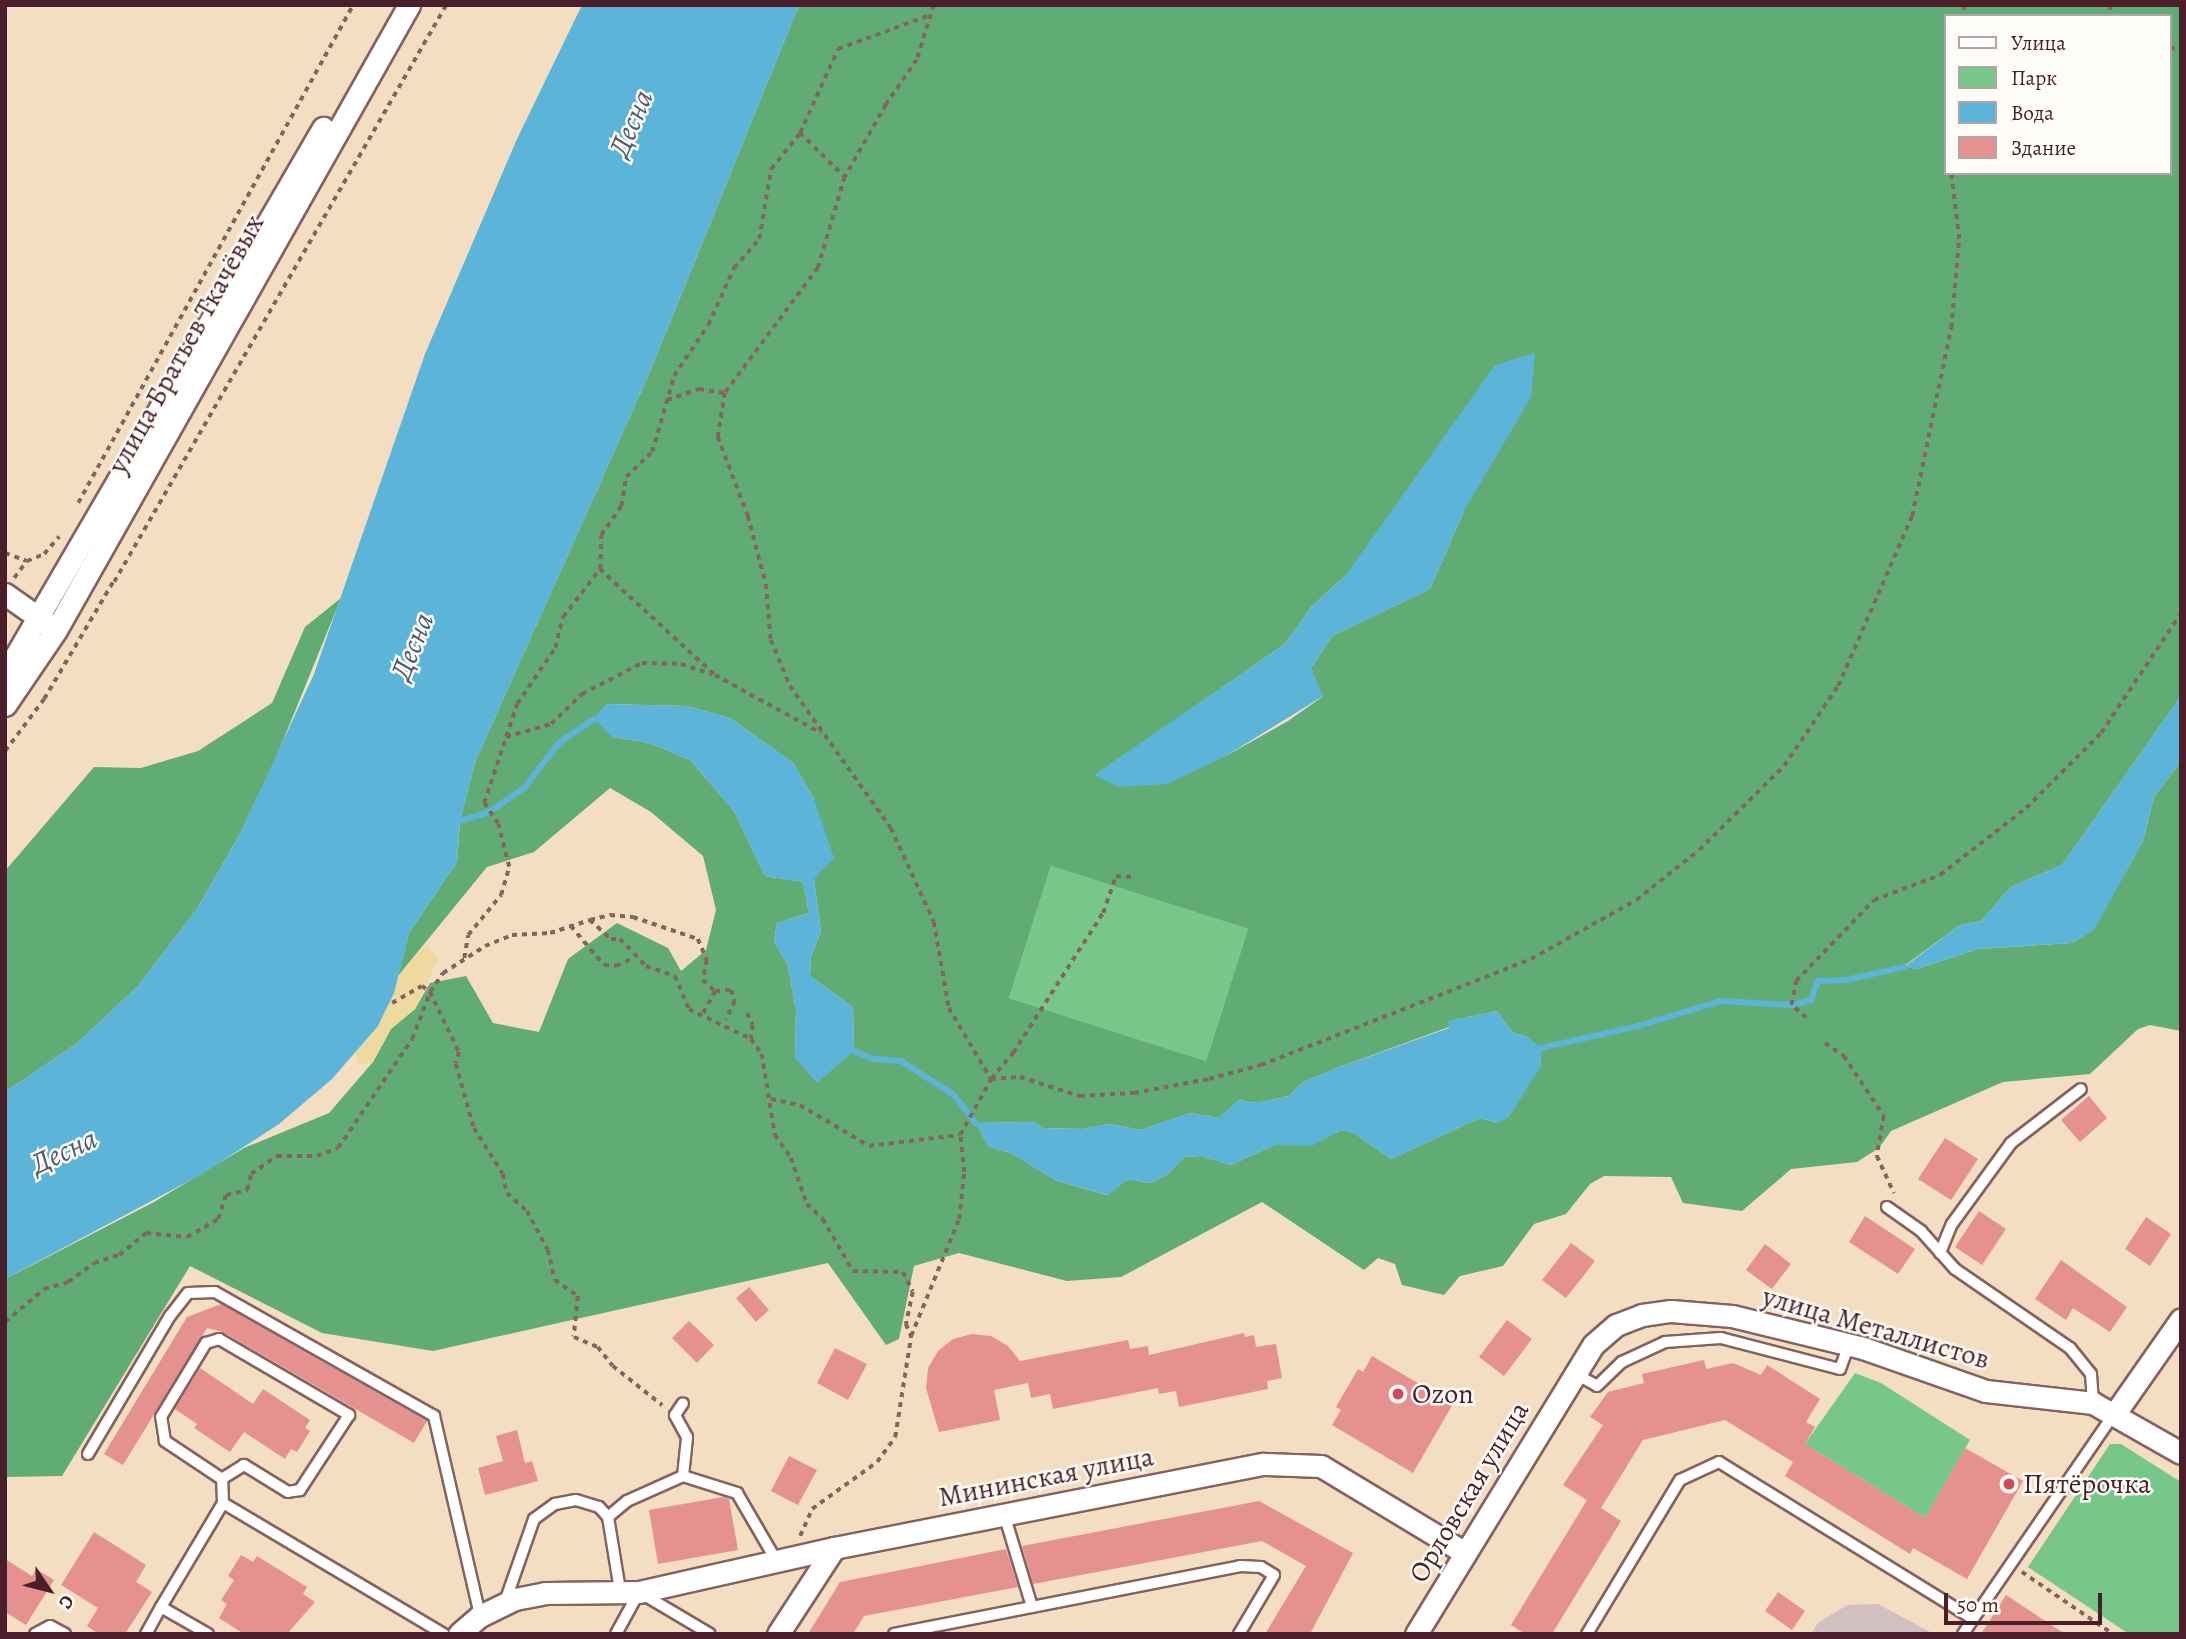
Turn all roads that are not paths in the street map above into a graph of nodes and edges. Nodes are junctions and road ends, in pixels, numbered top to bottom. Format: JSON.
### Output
{"nodes":[{"id":1,"x":395,"y":5,"type":"edge"},
{"id":2,"x":409,"y":5,"type":"edge"},
{"id":3,"x":9,"y":587,"type":"edge"},
{"id":4,"x":48,"y":625,"type":"junction"},
{"id":5,"x":5,"y":674,"type":"edge"},
{"id":6,"x":5,"y":705,"type":"edge"},
{"id":7,"x":2081,"y":1089,"type":"dead end"},
{"id":8,"x":1887,"y":1208,"type":"dead end"},
{"id":9,"x":1940,"y":1253,"type":"junction"},
{"id":10,"x":2181,"y":1319,"type":"edge"},
{"id":11,"x":1850,"y":1344,"type":"junction"},
{"id":12,"x":1572,"y":1376,"type":"junction"},
{"id":13,"x":683,"y":1403,"type":"dead end"},
{"id":14,"x":2094,"y":1403,"type":"junction"},
{"id":15,"x":2116,"y":1412,"type":"junction"},
{"id":16,"x":2181,"y":1453,"type":"edge"},
{"id":17,"x":88,"y":1454,"type":"dead end"},
{"id":18,"x":682,"y":1476,"type":"junction"},
{"id":19,"x":222,"y":1479,"type":"junction"},
{"id":20,"x":223,"y":1503,"type":"junction"},
{"id":21,"x":1004,"y":1514,"type":"junction"},
{"id":22,"x":608,"y":1517,"type":"junction"},
{"id":23,"x":834,"y":1548,"type":"junction"},
{"id":24,"x":1465,"y":1553,"type":"junction"},
{"id":25,"x":783,"y":1558,"type":"junction"},
{"id":26,"x":630,"y":1591,"type":"junction"},
{"id":27,"x":504,"y":1604,"type":"junction"},
{"id":28,"x":161,"y":1607,"type":"junction"},
{"id":29,"x":1032,"y":1607,"type":"junction"},
{"id":30,"x":480,"y":1616,"type":"junction"},
{"id":31,"x":1973,"y":1619,"type":"junction"},
{"id":32,"x":35,"y":1634,"type":"edge"},
{"id":33,"x":65,"y":1634,"type":"edge"},
{"id":34,"x":146,"y":1634,"type":"edge"},
{"id":35,"x":208,"y":1634,"type":"edge"},
{"id":36,"x":444,"y":1634,"type":"edge"},
{"id":37,"x":459,"y":1634,"type":"edge"},
{"id":38,"x":615,"y":1634,"type":"edge"},
{"id":39,"x":710,"y":1634,"type":"edge"},
{"id":40,"x":778,"y":1634,"type":"edge"},
{"id":41,"x":894,"y":1634,"type":"edge"},
{"id":42,"x":1239,"y":1634,"type":"edge"},
{"id":43,"x":1416,"y":1634,"type":"edge"},
{"id":44,"x":1587,"y":1634,"type":"edge"},
{"id":45,"x":1963,"y":1634,"type":"edge"}],
"edges":[{"from":1,"to":4,"type":"street","name":"улица Братьев Ткачёвых"},
{"from":2,"to":4,"type":"street","name":"улица Братьев Ткачёвых"},
{"from":3,"to":4,"type":"street"},
{"from":4,"to":5,"type":"street","name":"улица Братьев Ткачёвых"},
{"from":4,"to":6,"type":"street","name":"улица Братьев Ткачёвых"},
{"from":7,"to":9,"type":"lane"},
{"from":8,"to":9,"type":"lane"},
{"from":9,"to":14,"type":"lane"},
{"from":10,"to":15,"type":"street"},
{"from":11,"to":12,"type":"street","name":"улица Металлистов"},
{"from":11,"to":12,"type":"lane"},
{"from":11,"to":14,"type":"street","name":"улица Металлистов"},
{"from":12,"to":24,"type":"street","name":"Орловская улица"},
{"from":13,"to":18,"type":"lane"},
{"from":14,"to":15,"type":"street","name":"улица Металлистов"},
{"from":15,"to":16,"type":"street","name":"улица Металлистов"},
{"from":15,"to":31,"type":"lane"},
{"from":17,"to":30,"type":"lane"},
{"from":18,"to":22,"type":"lane"},
{"from":18,"to":25,"type":"lane"},
{"from":19,"to":19,"type":"lane"},
{"from":19,"to":20,"type":"lane"},
{"from":20,"to":28,"type":"lane"},
{"from":20,"to":36,"type":"lane"},
{"from":21,"to":23,"type":"street","name":"Мининская улица"},
{"from":21,"to":24,"type":"street","name":"Мининская улица"},
{"from":21,"to":29,"type":"lane"},
{"from":22,"to":26,"type":"lane"},
{"from":22,"to":27,"type":"lane"},
{"from":23,"to":25,"type":"street","name":"Мининская улица"},
{"from":23,"to":40,"type":"street"},
{"from":24,"to":43,"type":"street","name":"Орловская улица"},
{"from":25,"to":26,"type":"street","name":"Мининская улица"},
{"from":26,"to":27,"type":"street","name":"Мининская улица"},
{"from":26,"to":38,"type":"lane"},
{"from":26,"to":39,"type":"lane"},
{"from":27,"to":30,"type":"street","name":"Мининская улица"},
{"from":28,"to":34,"type":"lane"},
{"from":28,"to":35,"type":"lane"},
{"from":29,"to":41,"type":"lane"},
{"from":29,"to":42,"type":"lane"},
{"from":30,"to":37,"type":"street","name":"Мининская улица"},
{"from":31,"to":44,"type":"lane"},
{"from":31,"to":45,"type":"lane"},
{"from":32,"to":33,"type":"lane"}]}
